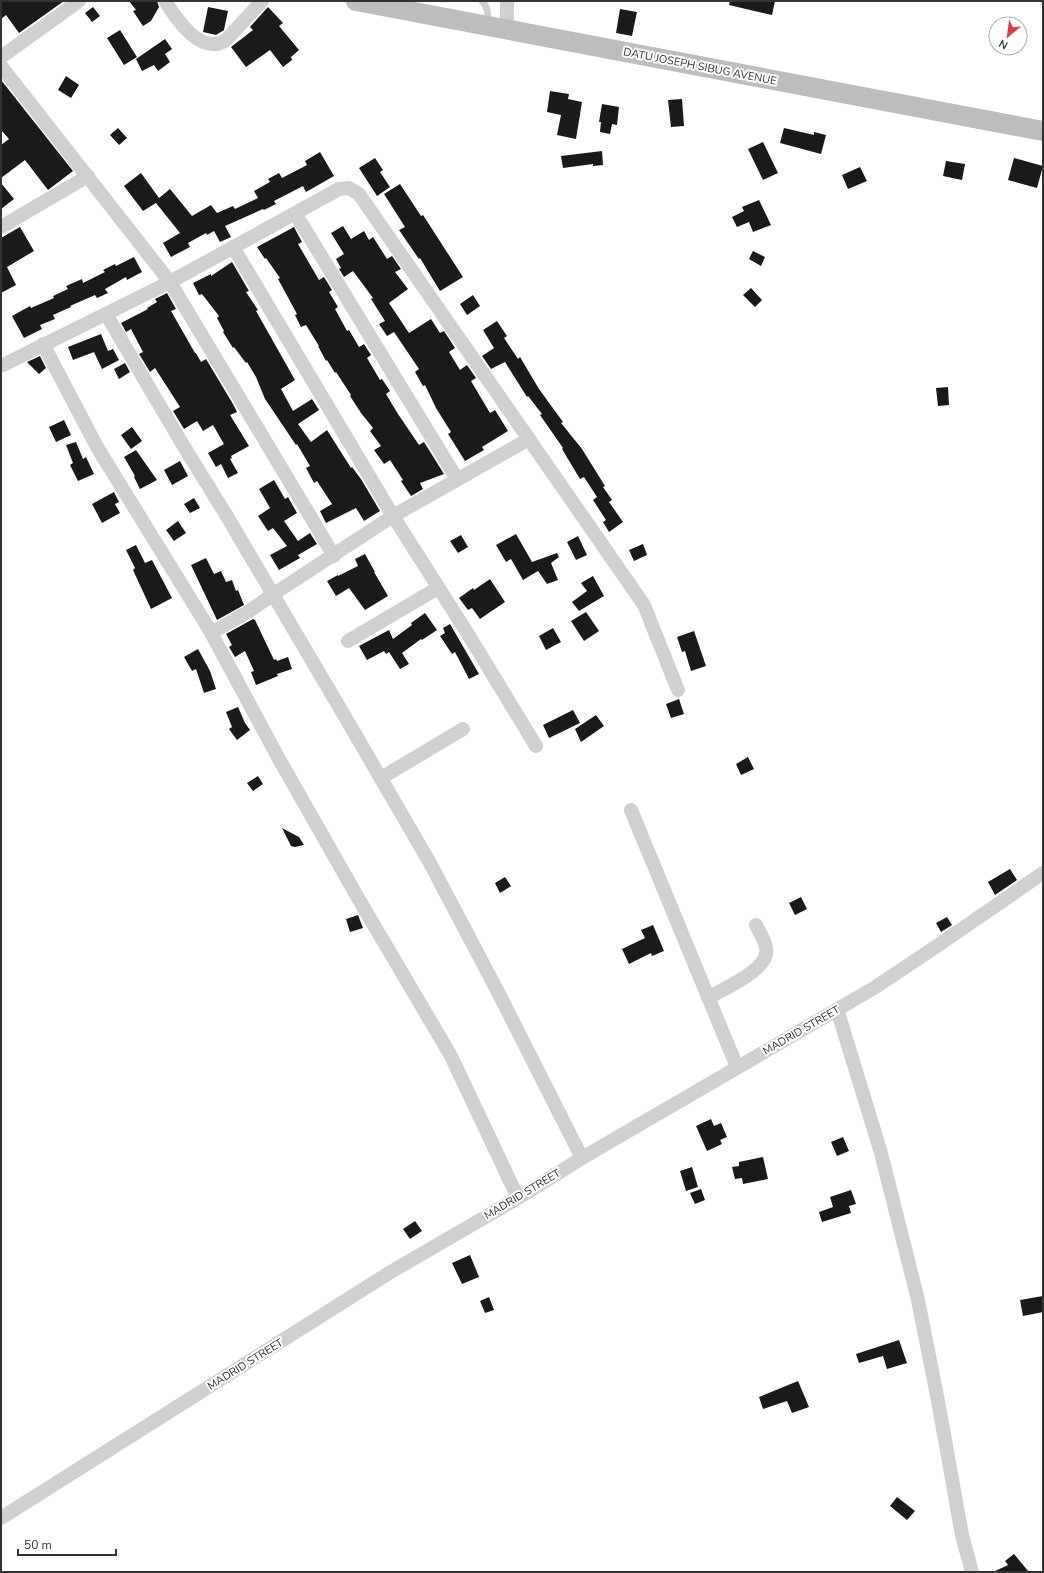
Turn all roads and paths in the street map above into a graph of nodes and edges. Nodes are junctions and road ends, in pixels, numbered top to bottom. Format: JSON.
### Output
{"nodes":[{"id":1,"x":79,"y":1,"type":"edge"},
{"id":2,"x":165,"y":1,"type":"edge"},
{"id":3,"x":262,"y":1,"type":"edge"},
{"id":4,"x":356,"y":1,"type":"edge"},
{"id":5,"x":482,"y":1,"type":"edge"},
{"id":6,"x":507,"y":1,"type":"edge"},
{"id":7,"x":487,"y":26,"type":"junction"},
{"id":8,"x":507,"y":29,"type":"junction"},
{"id":9,"x":1,"y":57,"type":"edge"},
{"id":10,"x":1,"y":66,"type":"edge"},
{"id":11,"x":1043,"y":131,"type":"edge"},
{"id":12,"x":88,"y":176,"type":"junction"},
{"id":13,"x":295,"y":213,"type":"junction"},
{"id":14,"x":1,"y":227,"type":"edge"},
{"id":15,"x":233,"y":248,"type":"junction"},
{"id":16,"x":170,"y":282,"type":"junction"},
{"id":17,"x":106,"y":314,"type":"junction"},
{"id":18,"x":43,"y":344,"type":"junction"},
{"id":19,"x":3,"y":365,"type":"dead end"},
{"id":20,"x":529,"y":439,"type":"junction"},
{"id":21,"x":457,"y":479,"type":"junction"},
{"id":22,"x":393,"y":516,"type":"junction"},
{"id":23,"x":334,"y":556,"type":"junction"},
{"id":24,"x":438,"y":588,"type":"junction"},
{"id":25,"x":272,"y":595,"type":"junction"},
{"id":26,"x":211,"y":633,"type":"junction"},
{"id":27,"x":348,"y":642,"type":"dead end"},
{"id":28,"x":678,"y":690,"type":"dead end"},
{"id":29,"x":463,"y":729,"type":"dead end"},
{"id":30,"x":536,"y":746,"type":"dead end"},
{"id":31,"x":381,"y":778,"type":"junction"},
{"id":32,"x":631,"y":810,"type":"dead end"},
{"id":33,"x":1043,"y":873,"type":"edge"},
{"id":34,"x":756,"y":925,"type":"dead end"},
{"id":35,"x":708,"y":998,"type":"junction"},
{"id":36,"x":837,"y":1009,"type":"junction"},
{"id":37,"x":736,"y":1067,"type":"junction"},
{"id":38,"x":582,"y":1158,"type":"junction"},
{"id":39,"x":518,"y":1198,"type":"junction"},
{"id":40,"x":1,"y":1518,"type":"edge"},
{"id":41,"x":972,"y":1572,"type":"edge"}],
"edges":[{"from":1,"to":9,"type":"street"},
{"from":2,"to":3,"type":"street"},
{"from":4,"to":7,"type":"main road","name":"DATU JOSEPH SIBUG AVENUE"},
{"from":5,"to":7,"type":"lane"},
{"from":6,"to":8,"type":"street"},
{"from":7,"to":8,"type":"main road","name":"DATU JOSEPH SIBUG AVENUE"},
{"from":8,"to":11,"type":"main road","name":"DATU JOSEPH SIBUG AVENUE"},
{"from":10,"to":12,"type":"street"},
{"from":12,"to":14,"type":"street"},
{"from":12,"to":16,"type":"street"},
{"from":13,"to":15,"type":"street"},
{"from":13,"to":20,"type":"street"},
{"from":13,"to":21,"type":"street"},
{"from":15,"to":16,"type":"street"},
{"from":15,"to":22,"type":"street"},
{"from":16,"to":17,"type":"street"},
{"from":16,"to":23,"type":"street"},
{"from":17,"to":18,"type":"street"},
{"from":17,"to":25,"type":"street"},
{"from":18,"to":19,"type":"street"},
{"from":18,"to":26,"type":"street"},
{"from":20,"to":21,"type":"street"},
{"from":20,"to":28,"type":"street"},
{"from":21,"to":22,"type":"street"},
{"from":22,"to":23,"type":"street"},
{"from":22,"to":24,"type":"street"},
{"from":23,"to":25,"type":"street"},
{"from":24,"to":27,"type":"street"},
{"from":24,"to":30,"type":"street"},
{"from":25,"to":26,"type":"street"},
{"from":25,"to":31,"type":"street"},
{"from":26,"to":39,"type":"street"},
{"from":29,"to":31,"type":"street"},
{"from":31,"to":38,"type":"street"},
{"from":32,"to":35,"type":"street"},
{"from":33,"to":36,"type":"street","name":"MADRID STREET"},
{"from":34,"to":35,"type":"street"},
{"from":35,"to":37,"type":"street"},
{"from":36,"to":37,"type":"street","name":"MADRID STREET"},
{"from":36,"to":41,"type":"street"},
{"from":37,"to":38,"type":"street","name":"MADRID STREET"},
{"from":38,"to":39,"type":"street","name":"MADRID STREET"},
{"from":39,"to":40,"type":"street","name":"MADRID STREET"}]}
